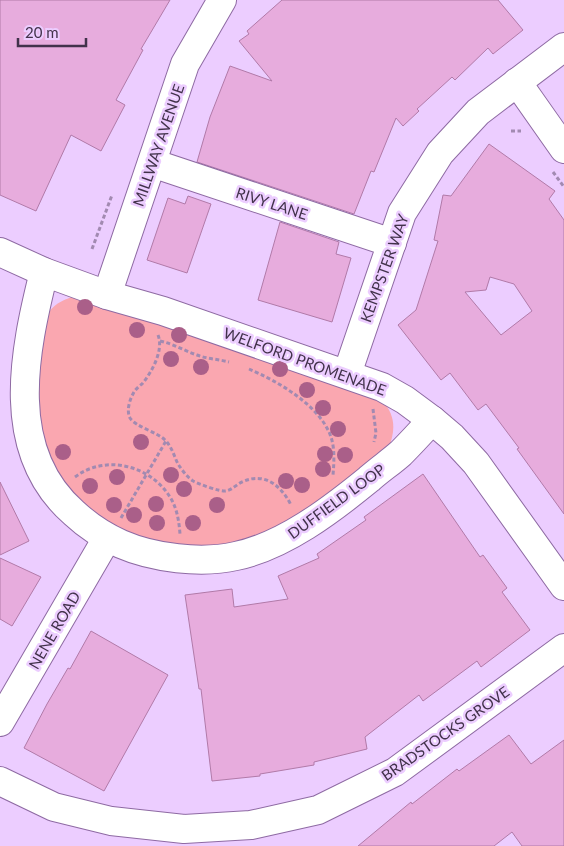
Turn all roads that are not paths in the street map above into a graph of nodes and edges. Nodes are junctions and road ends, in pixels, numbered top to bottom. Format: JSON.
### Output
{"nodes":[{"id":1,"x":222,"y":0,"type":"edge"},
{"id":2,"x":564,"y":48,"type":"edge"},
{"id":3,"x":517,"y":82,"type":"junction"},
{"id":4,"x":564,"y":149,"type":"edge"},
{"id":5,"x":152,"y":163,"type":"junction"},
{"id":6,"x":392,"y":243,"type":"junction"},
{"id":7,"x":0,"y":252,"type":"edge"},
{"id":8,"x":44,"y":272,"type":"junction"},
{"id":9,"x":107,"y":295,"type":"junction"},
{"id":10,"x":348,"y":374,"type":"junction"},
{"id":11,"x":432,"y":420,"type":"junction"},
{"id":12,"x":117,"y":525,"type":"junction"},
{"id":13,"x":564,"y":586,"type":"edge"},
{"id":14,"x":564,"y":648,"type":"edge"},
{"id":15,"x":0,"y":722,"type":"edge"},
{"id":16,"x":0,"y":781,"type":"edge"},
{"id":17,"x":184,"y":838,"type":"edge"}],
"edges":[{"from":1,"to":5,"type":"street","name":"MILLWAY AVENUE"},
{"from":2,"to":3,"type":"street","name":"KEMPSTER WAY"},
{"from":3,"to":4,"type":"street"},
{"from":3,"to":6,"type":"street","name":"KEMPSTER WAY"},
{"from":5,"to":6,"type":"street","name":"RIVY LANE"},
{"from":5,"to":9,"type":"street","name":"MILLWAY AVENUE"},
{"from":6,"to":10,"type":"street","name":"KEMPSTER WAY"},
{"from":7,"to":8,"type":"street","name":"WELFORD PROMENADE"},
{"from":8,"to":9,"type":"street","name":"WELFORD PROMENADE"},
{"from":8,"to":12,"type":"street","name":"DUFFIELD LOOP"},
{"from":9,"to":10,"type":"street","name":"WELFORD PROMENADE"},
{"from":10,"to":11,"type":"street","name":"WELFORD PROMENADE"},
{"from":11,"to":12,"type":"street","name":"DUFFIELD LOOP"},
{"from":11,"to":13,"type":"street","name":"WELFORD PROMENADE"},
{"from":12,"to":15,"type":"street","name":"NENE ROAD"},
{"from":14,"to":17,"type":"street","name":"BRADSTOCKS GROVE"},
{"from":16,"to":17,"type":"street","name":"BRADSTOCKS GROVE"}]}
